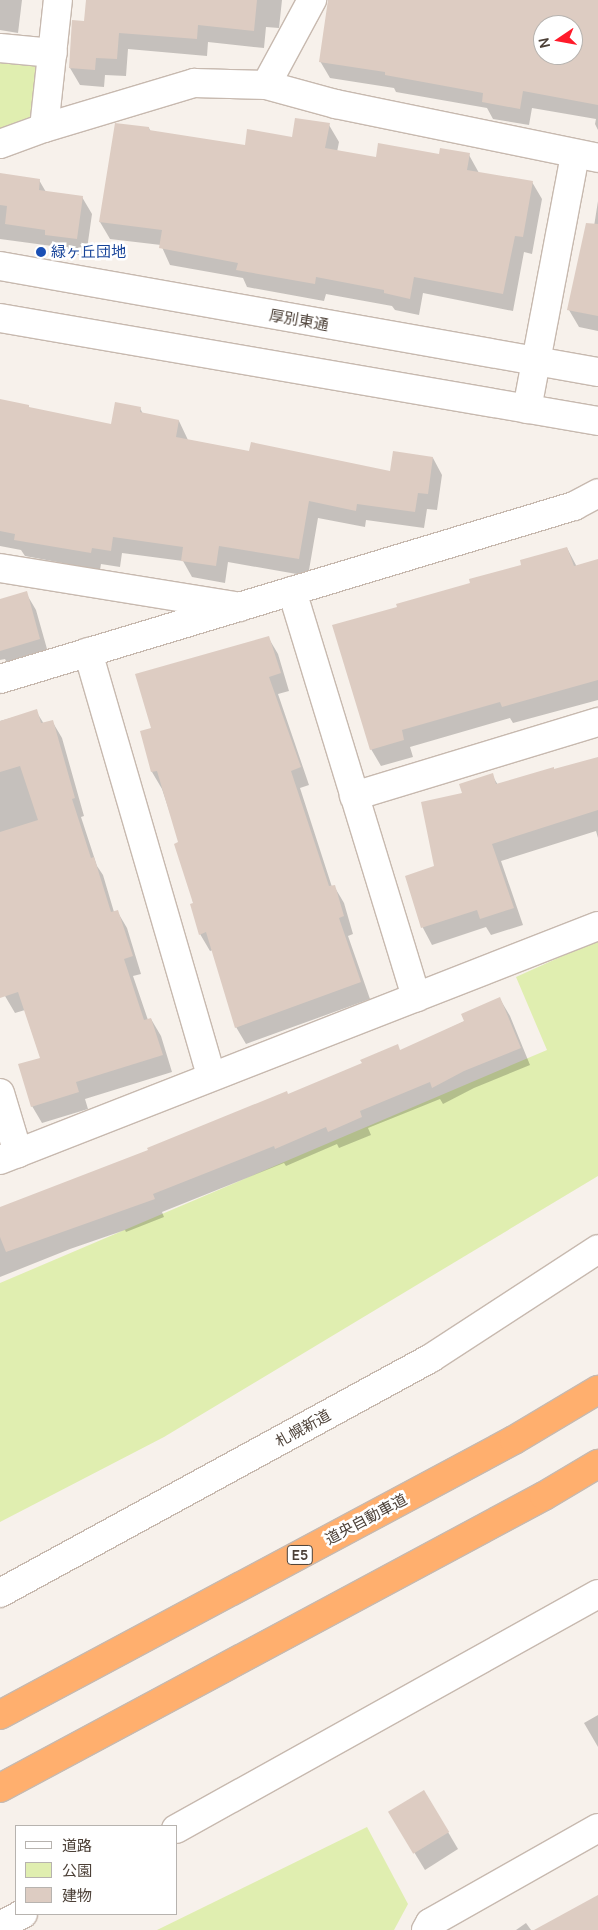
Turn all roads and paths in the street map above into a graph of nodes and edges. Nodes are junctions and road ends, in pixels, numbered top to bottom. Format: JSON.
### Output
{"nodes":[{"id":1,"x":58,"y":0,"type":"edge"},
{"id":2,"x":312,"y":0,"type":"edge"},
{"id":3,"x":0,"y":48,"type":"edge"},
{"id":4,"x":53,"y":53,"type":"junction"},
{"id":5,"x":266,"y":85,"type":"junction"},
{"id":6,"x":44,"y":128,"type":"junction"},
{"id":7,"x":0,"y":144,"type":"edge"},
{"id":8,"x":587,"y":156,"type":"edge"},
{"id":9,"x":0,"y":266,"type":"edge"},
{"id":10,"x":0,"y":318,"type":"edge"},
{"id":11,"x":536,"y":362,"type":"junction"},
{"id":12,"x":598,"y":372,"type":"edge"},
{"id":13,"x":527,"y":409,"type":"junction"},
{"id":14,"x":598,"y":421,"type":"edge"},
{"id":15,"x":598,"y":492,"type":"edge"},
{"id":16,"x":0,"y":568,"type":"edge"},
{"id":17,"x":292,"y":592,"type":"junction"},
{"id":18,"x":240,"y":607,"type":"junction"},
{"id":19,"x":88,"y":652,"type":"junction"},
{"id":20,"x":0,"y":679,"type":"edge"},
{"id":21,"x":598,"y":722,"type":"edge"},
{"id":22,"x":354,"y":796,"type":"junction"},
{"id":23,"x":598,"y":926,"type":"edge"},
{"id":24,"x":416,"y":998,"type":"junction"},
{"id":25,"x":211,"y":1076,"type":"junction"},
{"id":26,"x":0,"y":1092,"type":"edge"},
{"id":27,"x":9,"y":1156,"type":"edge"},
{"id":28,"x":598,"y":1250,"type":"edge"},
{"id":29,"x":598,"y":1390,"type":"edge"},
{"id":30,"x":598,"y":1464,"type":"edge"},
{"id":31,"x":0,"y":1593,"type":"edge"},
{"id":32,"x":598,"y":1594,"type":"edge"},
{"id":33,"x":0,"y":1715,"type":"edge"},
{"id":34,"x":0,"y":1788,"type":"edge"},
{"id":35,"x":178,"y":1828,"type":"edge"},
{"id":36,"x":598,"y":1828,"type":"edge"},
{"id":37,"x":21,"y":1915,"type":"edge"},
{"id":38,"x":0,"y":1926,"type":"edge"},
{"id":39,"x":426,"y":1930,"type":"edge"}],
"edges":[{"from":1,"to":4,"type":"street"},
{"from":2,"to":5,"type":"street"},
{"from":3,"to":4,"type":"street"},
{"from":4,"to":6,"type":"street"},
{"from":5,"to":6,"type":"street"},
{"from":5,"to":8,"type":"street"},
{"from":6,"to":7,"type":"street"},
{"from":8,"to":11,"type":"street"},
{"from":9,"to":11,"type":"street","name":"厚別東通"},
{"from":10,"to":13,"type":"street"},
{"from":11,"to":12,"type":"street","name":"厚別東通"},
{"from":11,"to":13,"type":"street"},
{"from":13,"to":14,"type":"street"},
{"from":15,"to":17,"type":"street"},
{"from":16,"to":18,"type":"street"},
{"from":17,"to":18,"type":"street"},
{"from":17,"to":22,"type":"street"},
{"from":18,"to":19,"type":"street"},
{"from":19,"to":20,"type":"street"},
{"from":19,"to":25,"type":"street"},
{"from":21,"to":22,"type":"street"},
{"from":22,"to":24,"type":"street"},
{"from":23,"to":24,"type":"street"},
{"from":24,"to":25,"type":"street"},
{"from":25,"to":27,"type":"street"},
{"from":26,"to":27,"type":"street"},
{"from":28,"to":31,"type":"street","name":"札幌新道"},
{"from":29,"to":33,"type":"highway","name":"道央自動車道","number":"E5"},
{"from":30,"to":34,"type":"highway"},
{"from":32,"to":35,"type":"street"},
{"from":36,"to":39,"type":"street"},
{"from":37,"to":38,"type":"street"}]}
